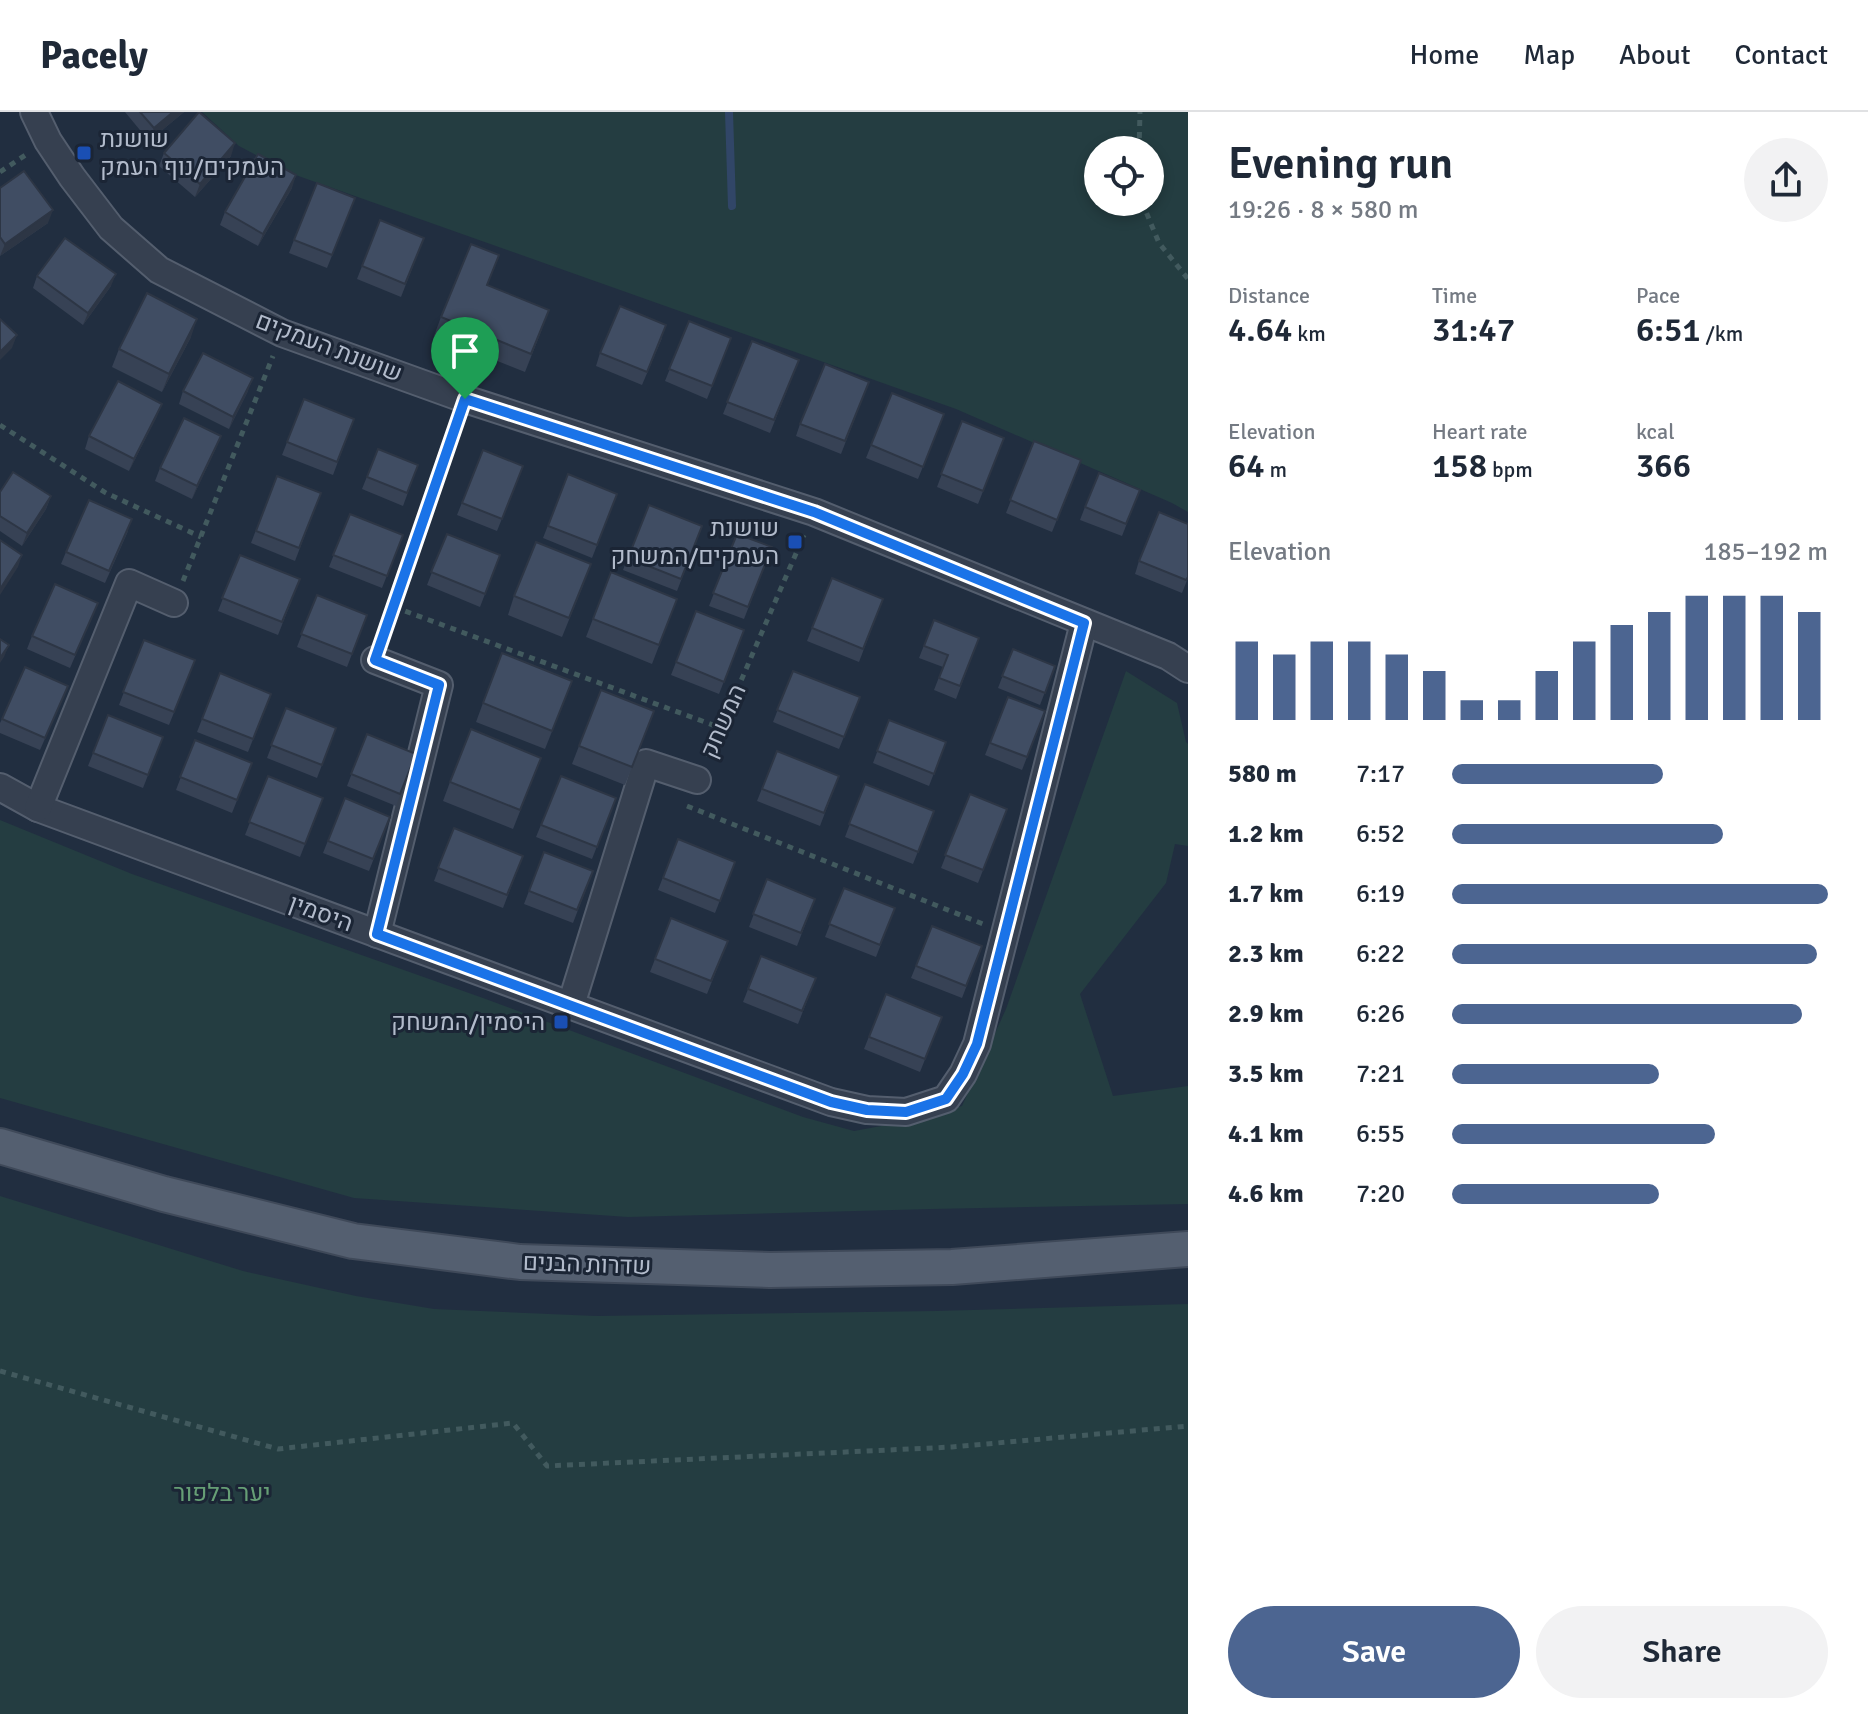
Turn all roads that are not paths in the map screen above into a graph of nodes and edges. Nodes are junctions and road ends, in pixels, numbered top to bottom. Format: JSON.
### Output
{"nodes":[{"id":1,"x":34,"y":112,"type":"edge"},
{"id":2,"x":174,"y":603,"type":"road end"},
{"id":3,"x":1084,"y":623,"type":"junction"},
{"id":4,"x":375,"y":660,"type":"road end"},
{"id":5,"x":1188,"y":669,"type":"edge"},
{"id":6,"x":697,"y":780,"type":"road end"},
{"id":7,"x":0,"y":787,"type":"edge"},
{"id":8,"x":38,"y":808,"type":"junction"},
{"id":9,"x":377,"y":934,"type":"junction"},
{"id":10,"x":571,"y":1005,"type":"junction"},
{"id":11,"x":0,"y":1146,"type":"edge"},
{"id":12,"x":1188,"y":1249,"type":"edge"}],
"edges":[{"from":1,"to":3,"type":"street","name":"שושנת העמקים"},
{"from":2,"to":8,"type":"street"},
{"from":3,"to":5,"type":"street","name":"שושנת העמקים"},
{"from":3,"to":10,"type":"street","name":"היסמין"},
{"from":4,"to":9,"type":"street"},
{"from":6,"to":10,"type":"street","name":"המשחק"},
{"from":7,"to":8,"type":"street","name":"היסמין"},
{"from":8,"to":9,"type":"street","name":"היסמין"},
{"from":9,"to":10,"type":"street","name":"היסמין"},
{"from":11,"to":12,"type":"main road","name":"שדרות הבנים"}]}
